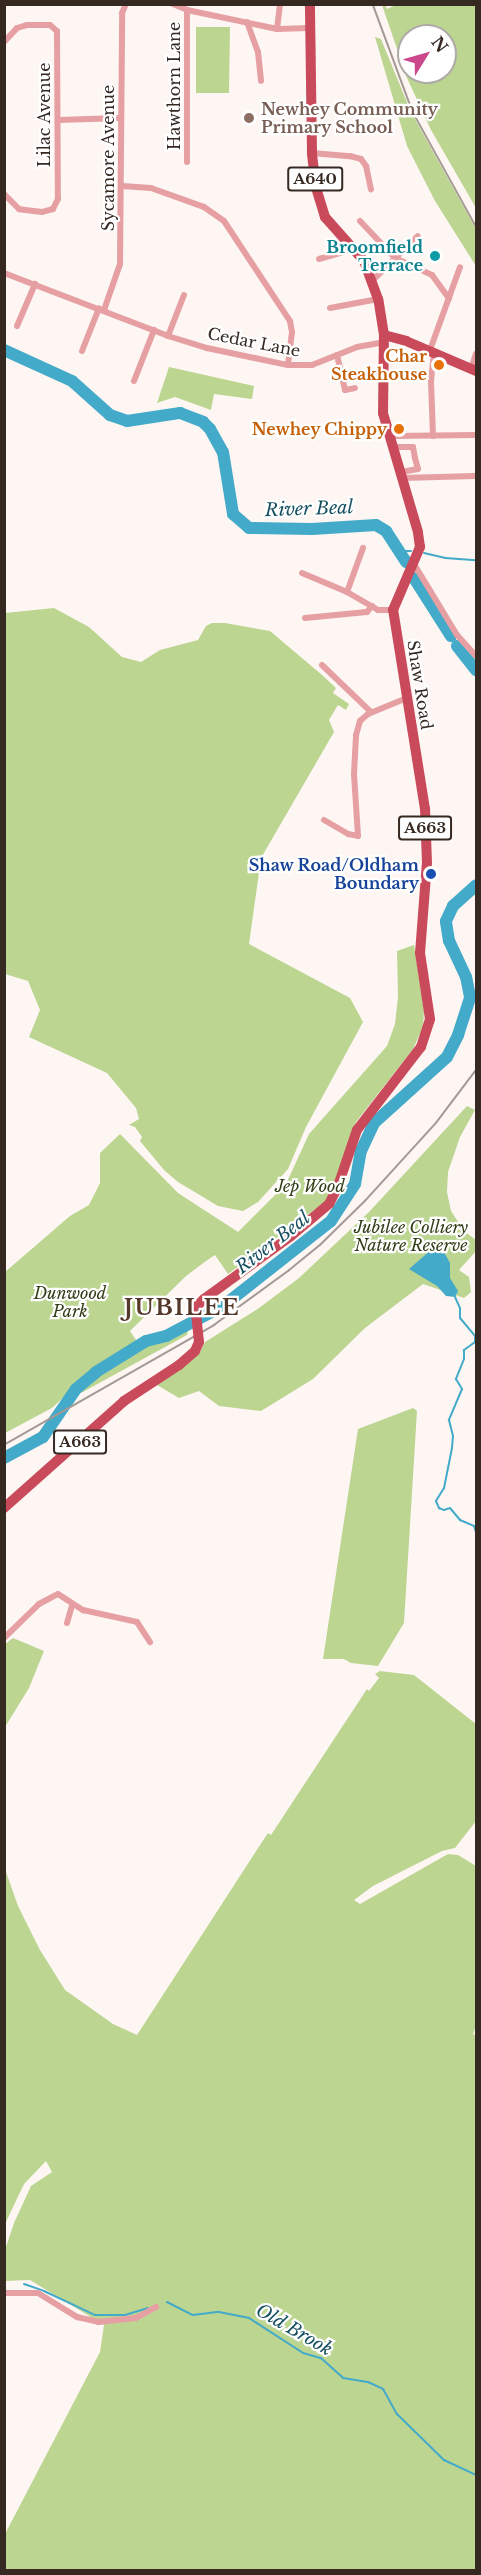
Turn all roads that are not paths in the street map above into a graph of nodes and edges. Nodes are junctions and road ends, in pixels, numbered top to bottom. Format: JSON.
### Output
{"nodes":[{"id":1,"x":126,"y":4,"type":"edge"},
{"id":2,"x":173,"y":4,"type":"edge"},
{"id":3,"x":280,"y":4,"type":"edge"},
{"id":4,"x":310,"y":4,"type":"edge"},
{"id":5,"x":187,"y":10,"type":"junction"},
{"id":6,"x":247,"y":22,"type":"junction"},
{"id":7,"x":309,"y":28,"type":"junction"},
{"id":8,"x":277,"y":29,"type":"junction"},
{"id":9,"x":4,"y":42,"type":"edge"},
{"id":10,"x":261,"y":81,"type":"dead end"},
{"id":11,"x":121,"y":118,"type":"junction"},
{"id":12,"x":58,"y":120,"type":"junction"},
{"id":13,"x":312,"y":153,"type":"junction"},
{"id":14,"x":187,"y":162,"type":"dead end"},
{"id":15,"x":122,"y":186,"type":"junction"},
{"id":16,"x":370,"y":189,"type":"dead end"},
{"id":17,"x":4,"y":194,"type":"edge"},
{"id":18,"x":360,"y":221,"type":"dead end"},
{"id":19,"x":418,"y":236,"type":"dead end"},
{"id":20,"x":354,"y":249,"type":"junction"},
{"id":21,"x":395,"y":258,"type":"junction"},
{"id":22,"x":319,"y":259,"type":"dead end"},
{"id":23,"x":460,"y":267,"type":"dead end"},
{"id":24,"x":4,"y":273,"type":"edge"},
{"id":25,"x":372,"y":281,"type":"junction"},
{"id":26,"x":35,"y":284,"type":"junction"},
{"id":27,"x":184,"y":295,"type":"dead end"},
{"id":28,"x":449,"y":298,"type":"junction"},
{"id":29,"x":378,"y":299,"type":"junction"},
{"id":30,"x":330,"y":308,"type":"dead end"},
{"id":31,"x":102,"y":309,"type":"junction"},
{"id":32,"x":17,"y":326,"type":"dead end"},
{"id":33,"x":154,"y":330,"type":"junction"},
{"id":34,"x":168,"y":336,"type":"junction"},
{"id":35,"x":384,"y":338,"type":"junction"},
{"id":36,"x":82,"y":351,"type":"dead end"},
{"id":37,"x":432,"y":351,"type":"junction"},
{"id":38,"x":477,"y":354,"type":"edge"},
{"id":39,"x":337,"y":355,"type":"junction"},
{"id":40,"x":288,"y":365,"type":"junction"},
{"id":41,"x":474,"y":370,"type":"edge"},
{"id":42,"x":134,"y":381,"type":"dead end"},
{"id":43,"x":355,"y":388,"type":"dead end"},
{"id":44,"x":477,"y":435,"type":"edge"},
{"id":45,"x":391,"y":436,"type":"junction"},
{"id":46,"x":433,"y":436,"type":"junction"},
{"id":47,"x":394,"y":447,"type":"junction"},
{"id":48,"x":401,"y":475,"type":"junction"},
{"id":49,"x":475,"y":476,"type":"edge"},
{"id":50,"x":363,"y":548,"type":"dead end"},
{"id":51,"x":414,"y":564,"type":"junction"},
{"id":52,"x":302,"y":573,"type":"dead end"},
{"id":53,"x":347,"y":592,"type":"junction"},
{"id":54,"x":372,"y":606,"type":"junction"},
{"id":55,"x":393,"y":610,"type":"junction"},
{"id":56,"x":305,"y":618,"type":"dead end"},
{"id":57,"x":477,"y":656,"type":"edge"},
{"id":58,"x":322,"y":665,"type":"dead end"},
{"id":59,"x":407,"y":698,"type":"junction"},
{"id":60,"x":372,"y":712,"type":"junction"},
{"id":61,"x":324,"y":820,"type":"dead end"},
{"id":62,"x":4,"y":1508,"type":"edge"},
{"id":63,"x":72,"y":1605,"type":"junction"},
{"id":64,"x":67,"y":1623,"type":"dead end"},
{"id":65,"x":4,"y":1638,"type":"edge"},
{"id":66,"x":150,"y":1642,"type":"dead end"},
{"id":67,"x":4,"y":2293,"type":"edge"},
{"id":68,"x":156,"y":2307,"type":"dead end"}],
"edges":[{"from":1,"to":11,"type":"street","name":"Sycamore Avenue"},
{"from":2,"to":5,"type":"street"},
{"from":3,"to":8,"type":"street"},
{"from":4,"to":7,"type":"main road","number":"A640"},
{"from":5,"to":6,"type":"street"},
{"from":5,"to":14,"type":"street","name":"Hawthorn Lane"},
{"from":6,"to":8,"type":"street"},
{"from":6,"to":10,"type":"street"},
{"from":7,"to":8,"type":"street"},
{"from":7,"to":13,"type":"main road","number":"A640"},
{"from":9,"to":12,"type":"street","name":"Lilac Avenue"},
{"from":11,"to":12,"type":"street"},
{"from":11,"to":15,"type":"street","name":"Sycamore Avenue"},
{"from":12,"to":17,"type":"street","name":"Lilac Avenue"},
{"from":13,"to":16,"type":"street"},
{"from":13,"to":20,"type":"main road","number":"A640"},
{"from":15,"to":31,"type":"street","name":"Sycamore Avenue"},
{"from":15,"to":40,"type":"street"},
{"from":18,"to":21,"type":"street"},
{"from":19,"to":21,"type":"street"},
{"from":20,"to":22,"type":"street"},
{"from":20,"to":25,"type":"main road","number":"A640"},
{"from":21,"to":25,"type":"street"},
{"from":21,"to":28,"type":"street"},
{"from":23,"to":28,"type":"street"},
{"from":24,"to":26,"type":"street","name":"Cedar Lane"},
{"from":25,"to":29,"type":"main road","number":"A640"},
{"from":26,"to":31,"type":"street","name":"Cedar Lane"},
{"from":26,"to":32,"type":"street"},
{"from":27,"to":34,"type":"street"},
{"from":28,"to":37,"type":"street"},
{"from":29,"to":30,"type":"street"},
{"from":29,"to":35,"type":"main road","number":"A640"},
{"from":31,"to":33,"type":"street","name":"Cedar Lane"},
{"from":31,"to":36,"type":"street","name":"Sycamore Avenue"},
{"from":33,"to":34,"type":"street","name":"Cedar Lane"},
{"from":33,"to":42,"type":"street"},
{"from":34,"to":40,"type":"street","name":"Cedar Lane"},
{"from":35,"to":37,"type":"main road"},
{"from":35,"to":39,"type":"street","name":"Cedar Lane"},
{"from":35,"to":45,"type":"main road"},
{"from":37,"to":41,"type":"main road"},
{"from":37,"to":46,"type":"street"},
{"from":38,"to":41,"type":"street"},
{"from":39,"to":40,"type":"street","name":"Cedar Lane"},
{"from":39,"to":43,"type":"street"},
{"from":44,"to":46,"type":"street"},
{"from":45,"to":46,"type":"street"},
{"from":45,"to":47,"type":"main road"},
{"from":47,"to":48,"type":"main road"},
{"from":47,"to":48,"type":"street"},
{"from":48,"to":49,"type":"street"},
{"from":48,"to":51,"type":"main road"},
{"from":50,"to":53,"type":"street"},
{"from":51,"to":55,"type":"main road"},
{"from":51,"to":57,"type":"street"},
{"from":52,"to":53,"type":"street"},
{"from":53,"to":54,"type":"street"},
{"from":54,"to":55,"type":"street"},
{"from":54,"to":56,"type":"street"},
{"from":55,"to":59,"type":"main road","name":"Shaw Road","number":"A663"},
{"from":58,"to":60,"type":"street"},
{"from":59,"to":60,"type":"street"},
{"from":59,"to":62,"type":"main road","name":"Shaw Road","number":"A663","bridge":true},
{"from":60,"to":61,"type":"street"},
{"from":63,"to":64,"type":"street"},
{"from":63,"to":65,"type":"street"},
{"from":63,"to":66,"type":"street"},
{"from":67,"to":68,"type":"street"}]}
